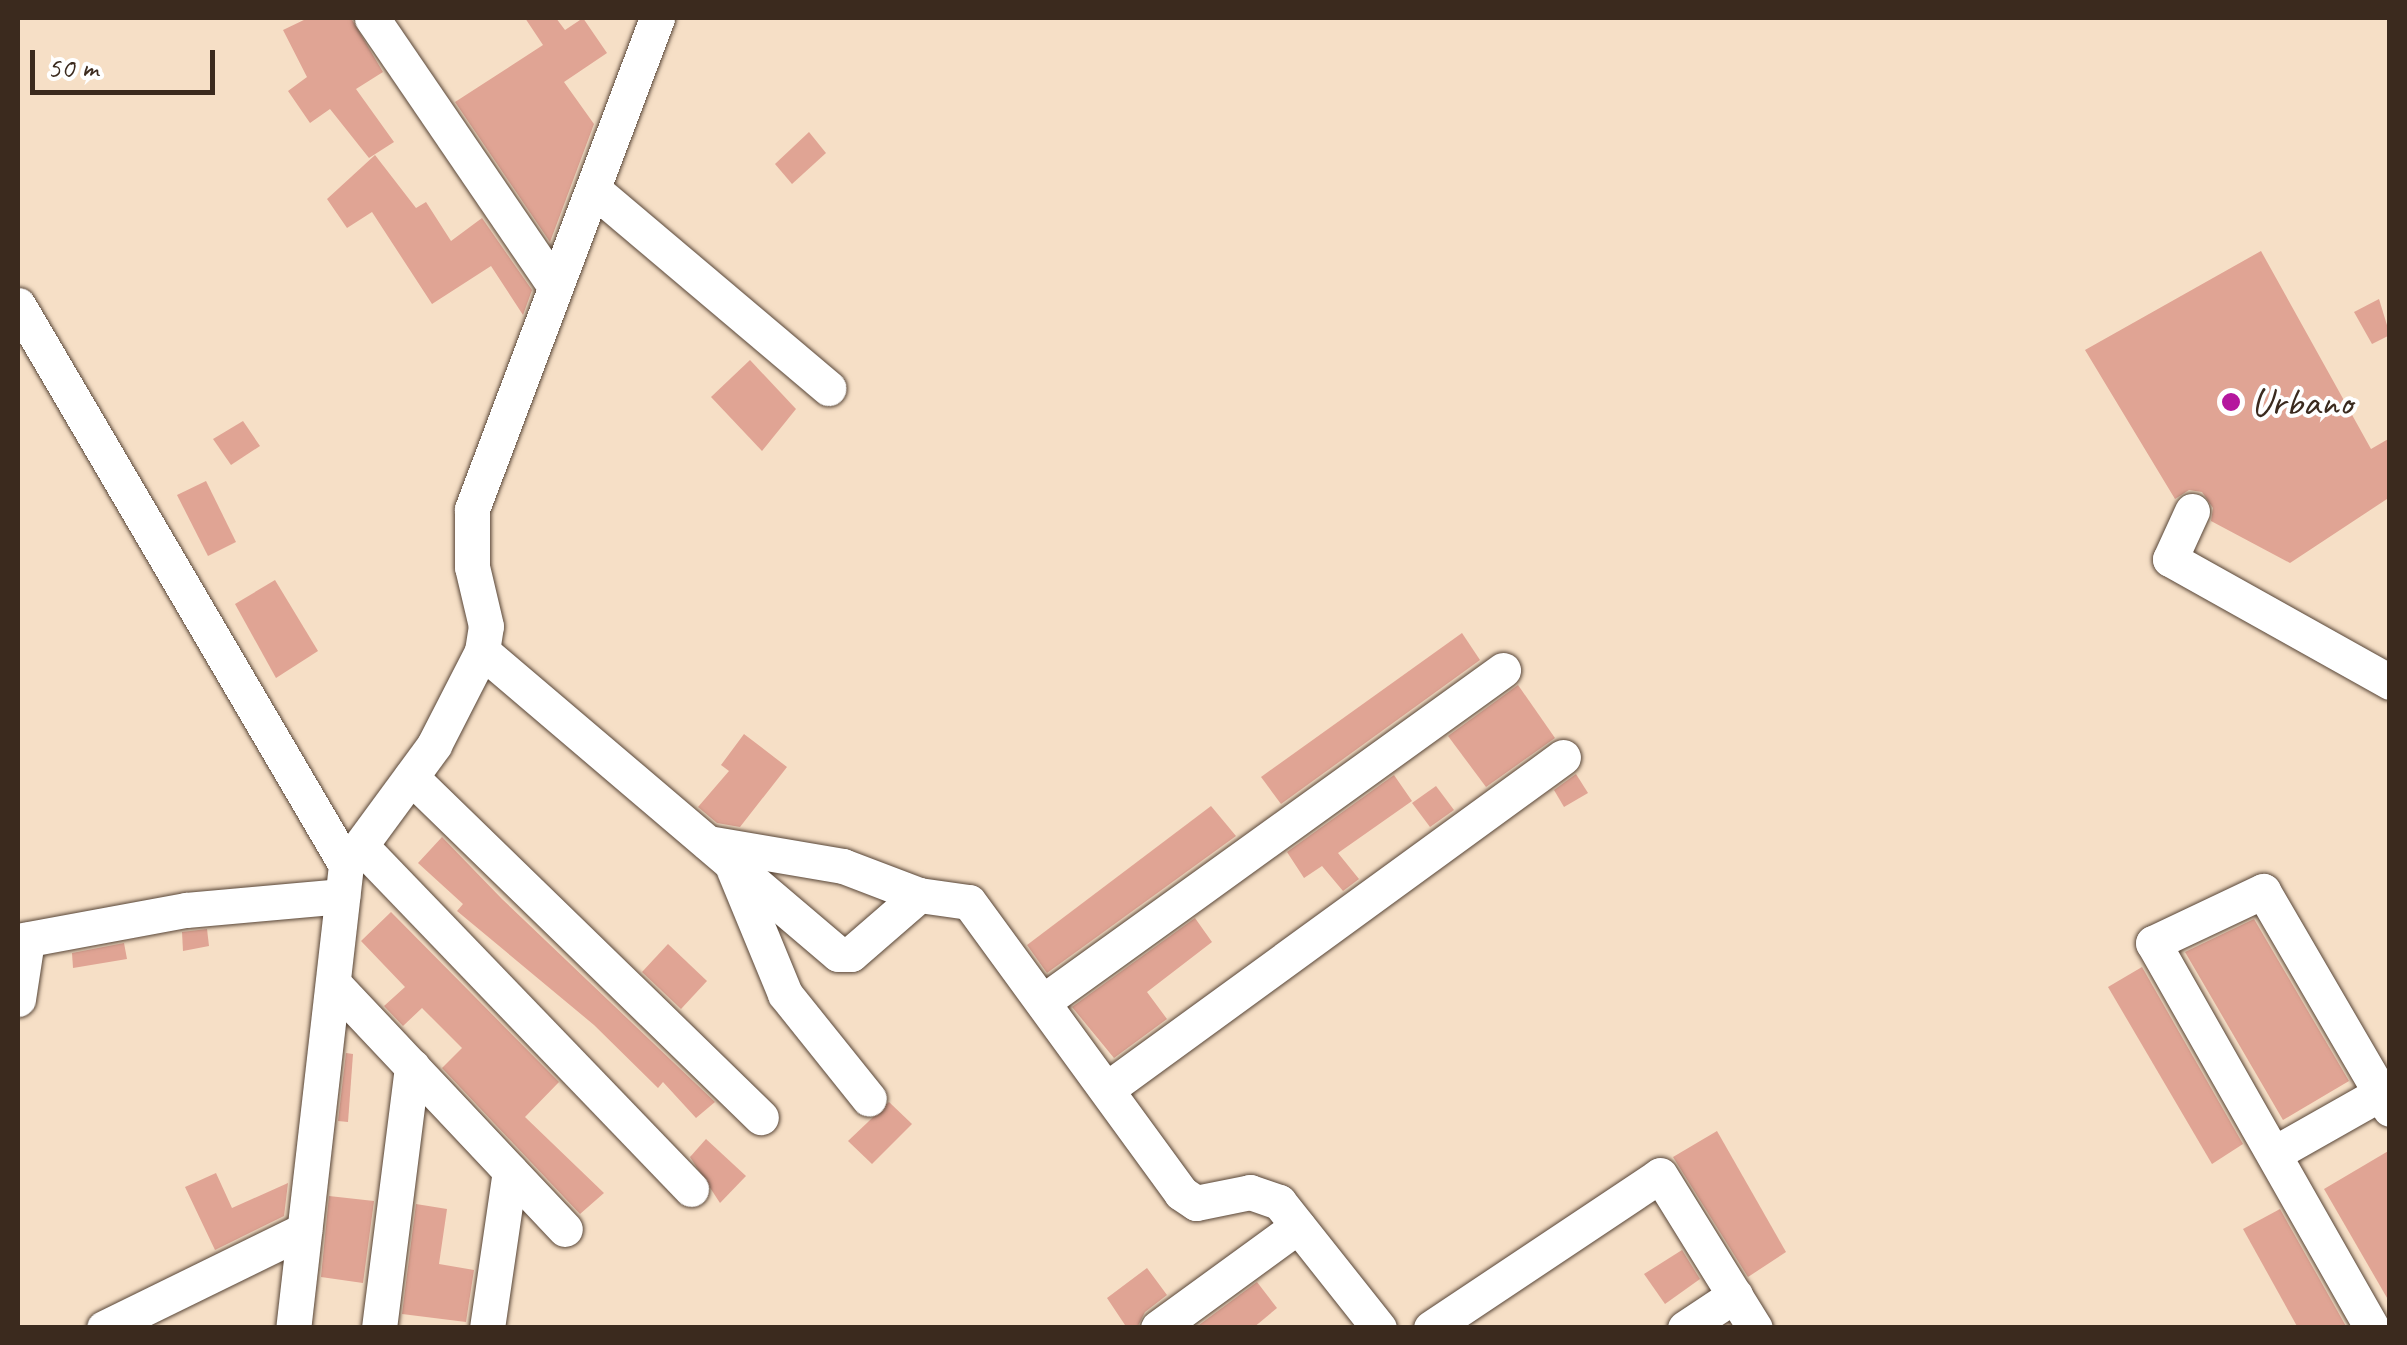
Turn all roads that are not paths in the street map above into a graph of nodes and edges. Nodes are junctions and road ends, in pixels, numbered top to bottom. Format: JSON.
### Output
{"nodes":[{"id":1,"x":372,"y":18,"type":"edge"},
{"id":2,"x":657,"y":18,"type":"edge"},
{"id":3,"x":594,"y":190,"type":"junction"},
{"id":4,"x":554,"y":285,"type":"junction"},
{"id":5,"x":18,"y":305,"type":"edge"},
{"id":6,"x":828,"y":388,"type":"dead end"},
{"id":7,"x":2192,"y":510,"type":"dead end"},
{"id":8,"x":482,"y":651,"type":"junction"},
{"id":9,"x":1503,"y":670,"type":"dead end"},
{"id":10,"x":2390,"y":682,"type":"edge"},
{"id":11,"x":1563,"y":757,"type":"dead end"},
{"id":12,"x":411,"y":777,"type":"junction"},
{"id":13,"x":719,"y":853,"type":"junction"},
{"id":14,"x":350,"y":869,"type":"junction"},
{"id":15,"x":920,"y":895,"type":"junction"},
{"id":16,"x":22,"y":941,"type":"edge"},
{"id":17,"x":332,"y":983,"type":"junction"},
{"id":18,"x":18,"y":998,"type":"edge"},
{"id":19,"x":1044,"y":1001,"type":"junction"},
{"id":20,"x":412,"y":1066,"type":"junction"},
{"id":21,"x":1107,"y":1089,"type":"junction"},
{"id":22,"x":2386,"y":1097,"type":"edge"},
{"id":23,"x":870,"y":1098,"type":"dead end"},
{"id":24,"x":761,"y":1117,"type":"dead end"},
{"id":25,"x":2276,"y":1154,"type":"junction"},
{"id":26,"x":510,"y":1171,"type":"junction"},
{"id":27,"x":691,"y":1189,"type":"dead end"},
{"id":28,"x":1298,"y":1226,"type":"junction"},
{"id":29,"x":565,"y":1229,"type":"dead end"},
{"id":30,"x":304,"y":1230,"type":"junction"},
{"id":31,"x":1735,"y":1296,"type":"junction"},
{"id":32,"x":285,"y":1323,"type":"edge"},
{"id":33,"x":104,"y":1328,"type":"edge"},
{"id":34,"x":380,"y":1328,"type":"edge"},
{"id":35,"x":487,"y":1328,"type":"edge"},
{"id":36,"x":1158,"y":1328,"type":"edge"},
{"id":37,"x":1379,"y":1328,"type":"edge"},
{"id":38,"x":1431,"y":1328,"type":"edge"},
{"id":39,"x":1685,"y":1328,"type":"edge"},
{"id":40,"x":1755,"y":1328,"type":"edge"},
{"id":41,"x":2372,"y":1328,"type":"edge"}],
"edges":[{"from":1,"to":4,"type":"street"},
{"from":2,"to":3,"type":"street"},
{"from":3,"to":4,"type":"street"},
{"from":3,"to":6,"type":"street"},
{"from":4,"to":8,"type":"street"},
{"from":5,"to":14,"type":"street"},
{"from":7,"to":10,"type":"street"},
{"from":8,"to":12,"type":"street"},
{"from":8,"to":13,"type":"street"},
{"from":9,"to":19,"type":"street"},
{"from":11,"to":21,"type":"street"},
{"from":12,"to":14,"type":"street"},
{"from":12,"to":24,"type":"street"},
{"from":13,"to":15,"type":"street"},
{"from":13,"to":15,"type":"street"},
{"from":13,"to":23,"type":"street"},
{"from":14,"to":16,"type":"street"},
{"from":14,"to":17,"type":"street"},
{"from":14,"to":27,"type":"street"},
{"from":15,"to":19,"type":"street"},
{"from":16,"to":18,"type":"street"},
{"from":17,"to":20,"type":"street"},
{"from":17,"to":30,"type":"street"},
{"from":19,"to":21,"type":"street"},
{"from":20,"to":26,"type":"street"},
{"from":20,"to":34,"type":"street"},
{"from":21,"to":28,"type":"street"},
{"from":22,"to":25,"type":"street"},
{"from":22,"to":25,"type":"street"},
{"from":25,"to":41,"type":"street"},
{"from":26,"to":29,"type":"street"},
{"from":26,"to":35,"type":"street"},
{"from":28,"to":36,"type":"street"},
{"from":28,"to":37,"type":"street"},
{"from":30,"to":32,"type":"street"},
{"from":30,"to":33,"type":"street"},
{"from":31,"to":38,"type":"street"},
{"from":31,"to":39,"type":"street"},
{"from":31,"to":40,"type":"street"}]}
